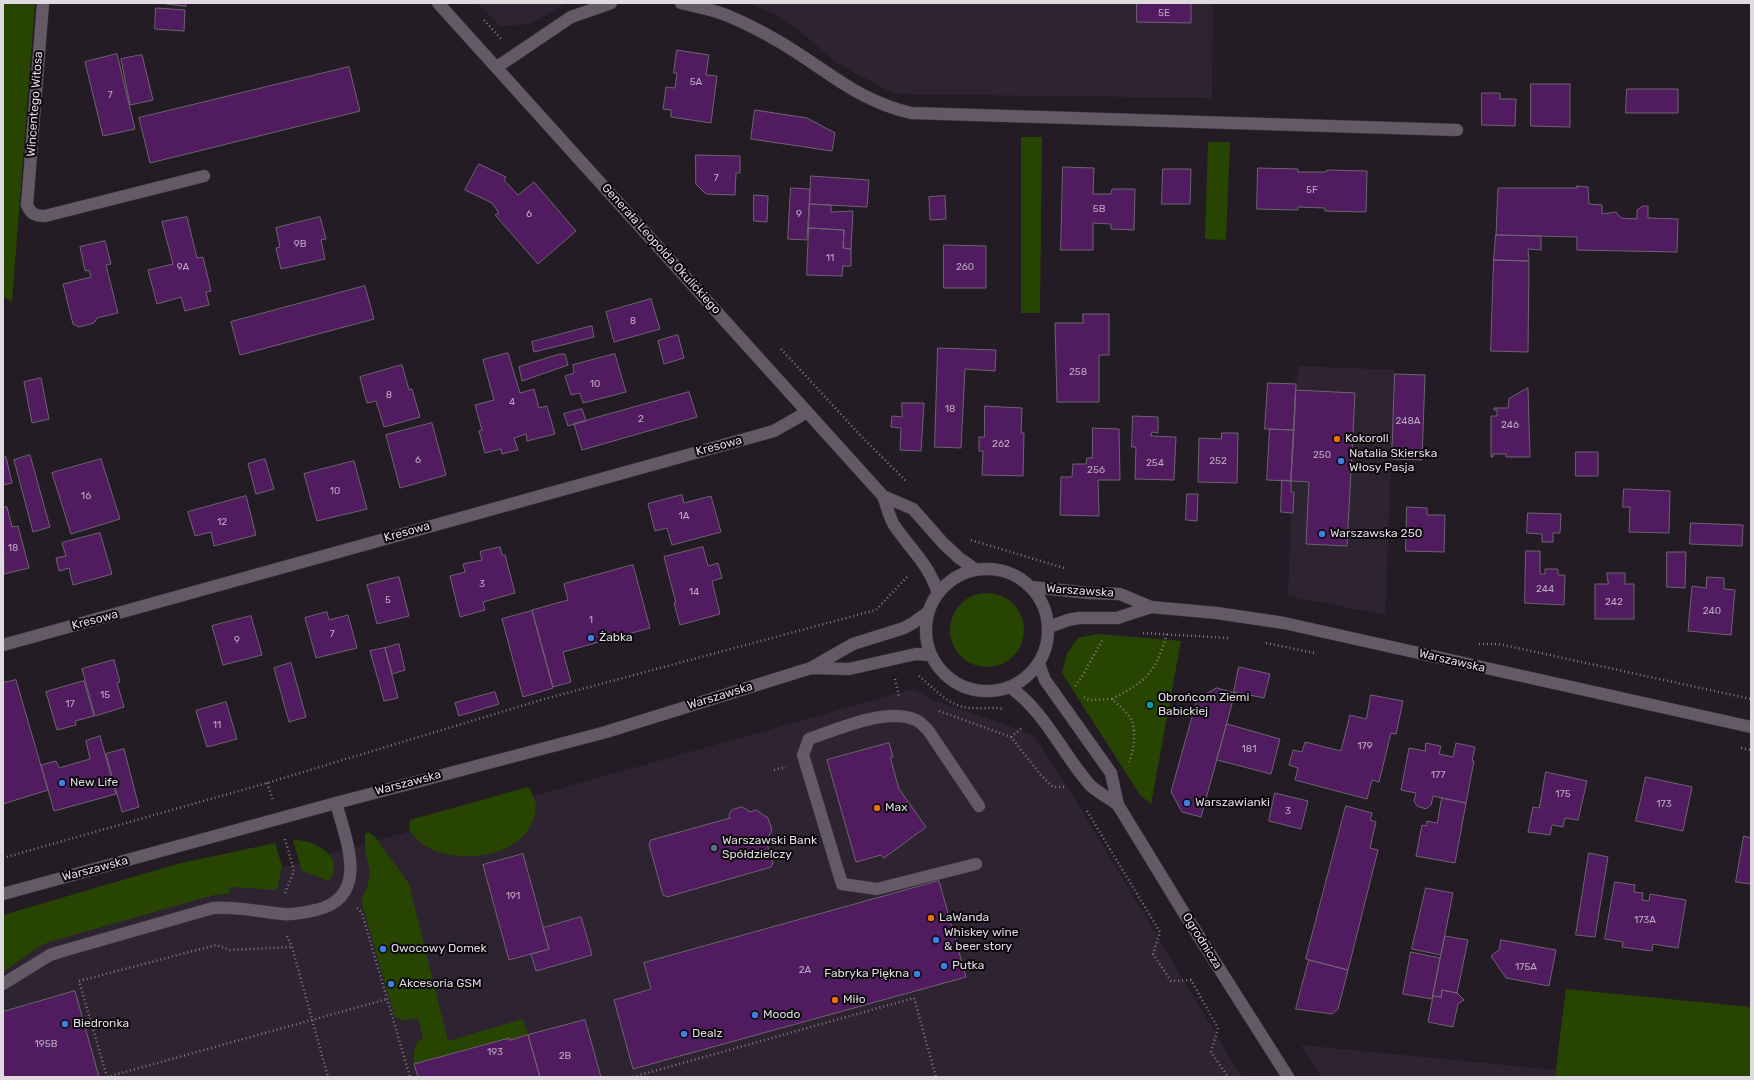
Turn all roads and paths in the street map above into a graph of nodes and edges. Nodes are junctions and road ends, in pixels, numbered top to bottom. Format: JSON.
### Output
{"nodes":[{"id":1,"x":42,"y":3,"type":"edge"},
{"id":2,"x":438,"y":3,"type":"edge"},
{"id":3,"x":611,"y":3,"type":"edge"},
{"id":4,"x":681,"y":3,"type":"edge"},
{"id":5,"x":479,"y":14,"type":"dead end"},
{"id":6,"x":516,"y":55,"type":"junction"},
{"id":7,"x":497,"y":67,"type":"junction"},
{"id":8,"x":1457,"y":130,"type":"dead end"},
{"id":9,"x":204,"y":176,"type":"dead end"},
{"id":10,"x":780,"y":348,"type":"dead end"},
{"id":11,"x":807,"y":412,"type":"junction"},
{"id":12,"x":910,"y":485,"type":"dead end"},
{"id":13,"x":883,"y":496,"type":"junction"},
{"id":14,"x":943,"y":543,"type":"junction"},
{"id":15,"x":923,"y":561,"type":"junction"},
{"id":16,"x":975,"y":569,"type":"junction"},
{"id":17,"x":1067,"y":569,"type":"dead end"},
{"id":18,"x":1032,"y":587,"type":"junction"},
{"id":19,"x":938,"y":592,"type":"junction"},
{"id":20,"x":1151,"y":607,"type":"junction"},
{"id":21,"x":928,"y":612,"type":"junction"},
{"id":22,"x":1049,"y":627,"type":"junction"},
{"id":23,"x":1137,"y":632,"type":"dead end"},
{"id":24,"x":1167,"y":634,"type":"junction"},
{"id":25,"x":1231,"y":638,"type":"dead end"},
{"id":26,"x":1260,"y":642,"type":"dead end"},
{"id":27,"x":3,"y":645,"type":"edge"},
{"id":28,"x":1321,"y":654,"type":"dead end"},
{"id":29,"x":931,"y":655,"type":"junction"},
{"id":30,"x":1038,"y":664,"type":"junction"},
{"id":31,"x":811,"y":668,"type":"junction"},
{"id":32,"x":915,"y":673,"type":"dead end"},
{"id":33,"x":894,"y":678,"type":"dead end"},
{"id":34,"x":1076,"y":685,"type":"dead end"},
{"id":35,"x":1010,"y":687,"type":"junction"},
{"id":36,"x":1079,"y":690,"type":"dead end"},
{"id":37,"x":1083,"y":695,"type":"dead end"},
{"id":38,"x":900,"y":697,"type":"dead end"},
{"id":39,"x":1112,"y":699,"type":"junction"},
{"id":40,"x":937,"y":710,"type":"dead end"},
{"id":41,"x":1006,"y":710,"type":"dead end"},
{"id":42,"x":1028,"y":724,"type":"dead end"},
{"id":43,"x":1751,"y":727,"type":"edge"},
{"id":44,"x":1011,"y":737,"type":"junction"},
{"id":45,"x":1736,"y":747,"type":"dead end"},
{"id":46,"x":1751,"y":750,"type":"edge"},
{"id":47,"x":1127,"y":767,"type":"dead end"},
{"id":48,"x":1066,"y":787,"type":"dead end"},
{"id":49,"x":336,"y":802,"type":"junction"},
{"id":50,"x":1118,"y":805,"type":"junction"},
{"id":51,"x":979,"y":806,"type":"dead end"},
{"id":52,"x":1085,"y":807,"type":"dead end"},
{"id":53,"x":3,"y":858,"type":"edge"},
{"id":54,"x":976,"y":864,"type":"dead end"},
{"id":55,"x":3,"y":894,"type":"edge"},
{"id":56,"x":344,"y":895,"type":"junction"},
{"id":57,"x":284,"y":914,"type":"junction"},
{"id":58,"x":292,"y":947,"type":"junction"},
{"id":59,"x":3,"y":984,"type":"edge"},
{"id":60,"x":387,"y":999,"type":"junction"},
{"id":61,"x":312,"y":1019,"type":"junction"},
{"id":62,"x":107,"y":1077,"type":"edge"},
{"id":63,"x":328,"y":1077,"type":"edge"},
{"id":64,"x":410,"y":1077,"type":"edge"},
{"id":65,"x":633,"y":1077,"type":"edge"},
{"id":66,"x":936,"y":1077,"type":"edge"},
{"id":67,"x":1228,"y":1077,"type":"edge"},
{"id":68,"x":1288,"y":1077,"type":"edge"}],
"edges":[{"from":1,"to":9,"type":"main road","name":"Wincentego Witosa"},
{"from":2,"to":7,"type":"main road","name":"Generała Leopolda Okulickiego"},
{"from":3,"to":6,"type":"main road"},
{"from":4,"to":8,"type":"main road"},
{"from":5,"to":6,"type":"path"},
{"from":6,"to":7,"type":"main road"},
{"from":7,"to":11,"type":"main road","name":"Generała Leopolda Okulickiego"},
{"from":10,"to":12,"type":"path"},
{"from":11,"to":13,"type":"main road","name":"Generała Leopolda Okulickiego"},
{"from":11,"to":27,"type":"main road","name":"Kresowa"},
{"from":13,"to":14,"type":"main road","name":"Generała Leopolda Okulickiego"},
{"from":13,"to":15,"type":"main road","name":"Generała Leopolda Okulickiego"},
{"from":14,"to":16,"type":"main road","name":"Generała Leopolda Okulickiego"},
{"from":14,"to":17,"type":"path"},
{"from":15,"to":19,"type":"main road","name":"Generała Leopolda Okulickiego"},
{"from":15,"to":53,"type":"path"},
{"from":16,"to":18,"type":"main road"},
{"from":16,"to":19,"type":"main road"},
{"from":18,"to":20,"type":"main road","name":"Warszawska"},
{"from":18,"to":22,"type":"main road"},
{"from":19,"to":21,"type":"main road"},
{"from":20,"to":22,"type":"main road","name":"Warszawska"},
{"from":20,"to":43,"type":"main road","name":"Warszawska"},
{"from":21,"to":29,"type":"main road"},
{"from":21,"to":31,"type":"main road","name":"Warszawska"},
{"from":22,"to":30,"type":"main road"},
{"from":23,"to":24,"type":"path"},
{"from":24,"to":25,"type":"path"},
{"from":24,"to":39,"type":"path"},
{"from":26,"to":28,"type":"path"},
{"from":29,"to":31,"type":"main road","name":"Warszawska"},
{"from":29,"to":35,"type":"main road"},
{"from":30,"to":35,"type":"main road"},
{"from":30,"to":50,"type":"main road","name":"Ogrodnicza"},
{"from":31,"to":49,"type":"main road","name":"Warszawska"},
{"from":32,"to":41,"type":"path"},
{"from":33,"to":38,"type":"path"},
{"from":34,"to":36,"type":"path"},
{"from":35,"to":50,"type":"main road","name":"Ogrodnicza"},
{"from":37,"to":39,"type":"path"},
{"from":39,"to":47,"type":"path"},
{"from":40,"to":44,"type":"path"},
{"from":42,"to":44,"type":"path"},
{"from":44,"to":48,"type":"path"},
{"from":45,"to":46,"type":"path"},
{"from":49,"to":55,"type":"main road","name":"Warszawska"},
{"from":49,"to":56,"type":"main road"},
{"from":50,"to":68,"type":"main road","name":"Ogrodnicza"},
{"from":51,"to":54,"type":"main road"},
{"from":52,"to":67,"type":"path"},
{"from":56,"to":57,"type":"main road"},
{"from":56,"to":60,"type":"path"},
{"from":57,"to":58,"type":"path"},
{"from":57,"to":59,"type":"main road"},
{"from":58,"to":61,"type":"path"},
{"from":58,"to":62,"type":"path"},
{"from":60,"to":61,"type":"path"},
{"from":60,"to":64,"type":"path"},
{"from":61,"to":62,"type":"path"},
{"from":61,"to":63,"type":"path"},
{"from":65,"to":66,"type":"path"}]}
